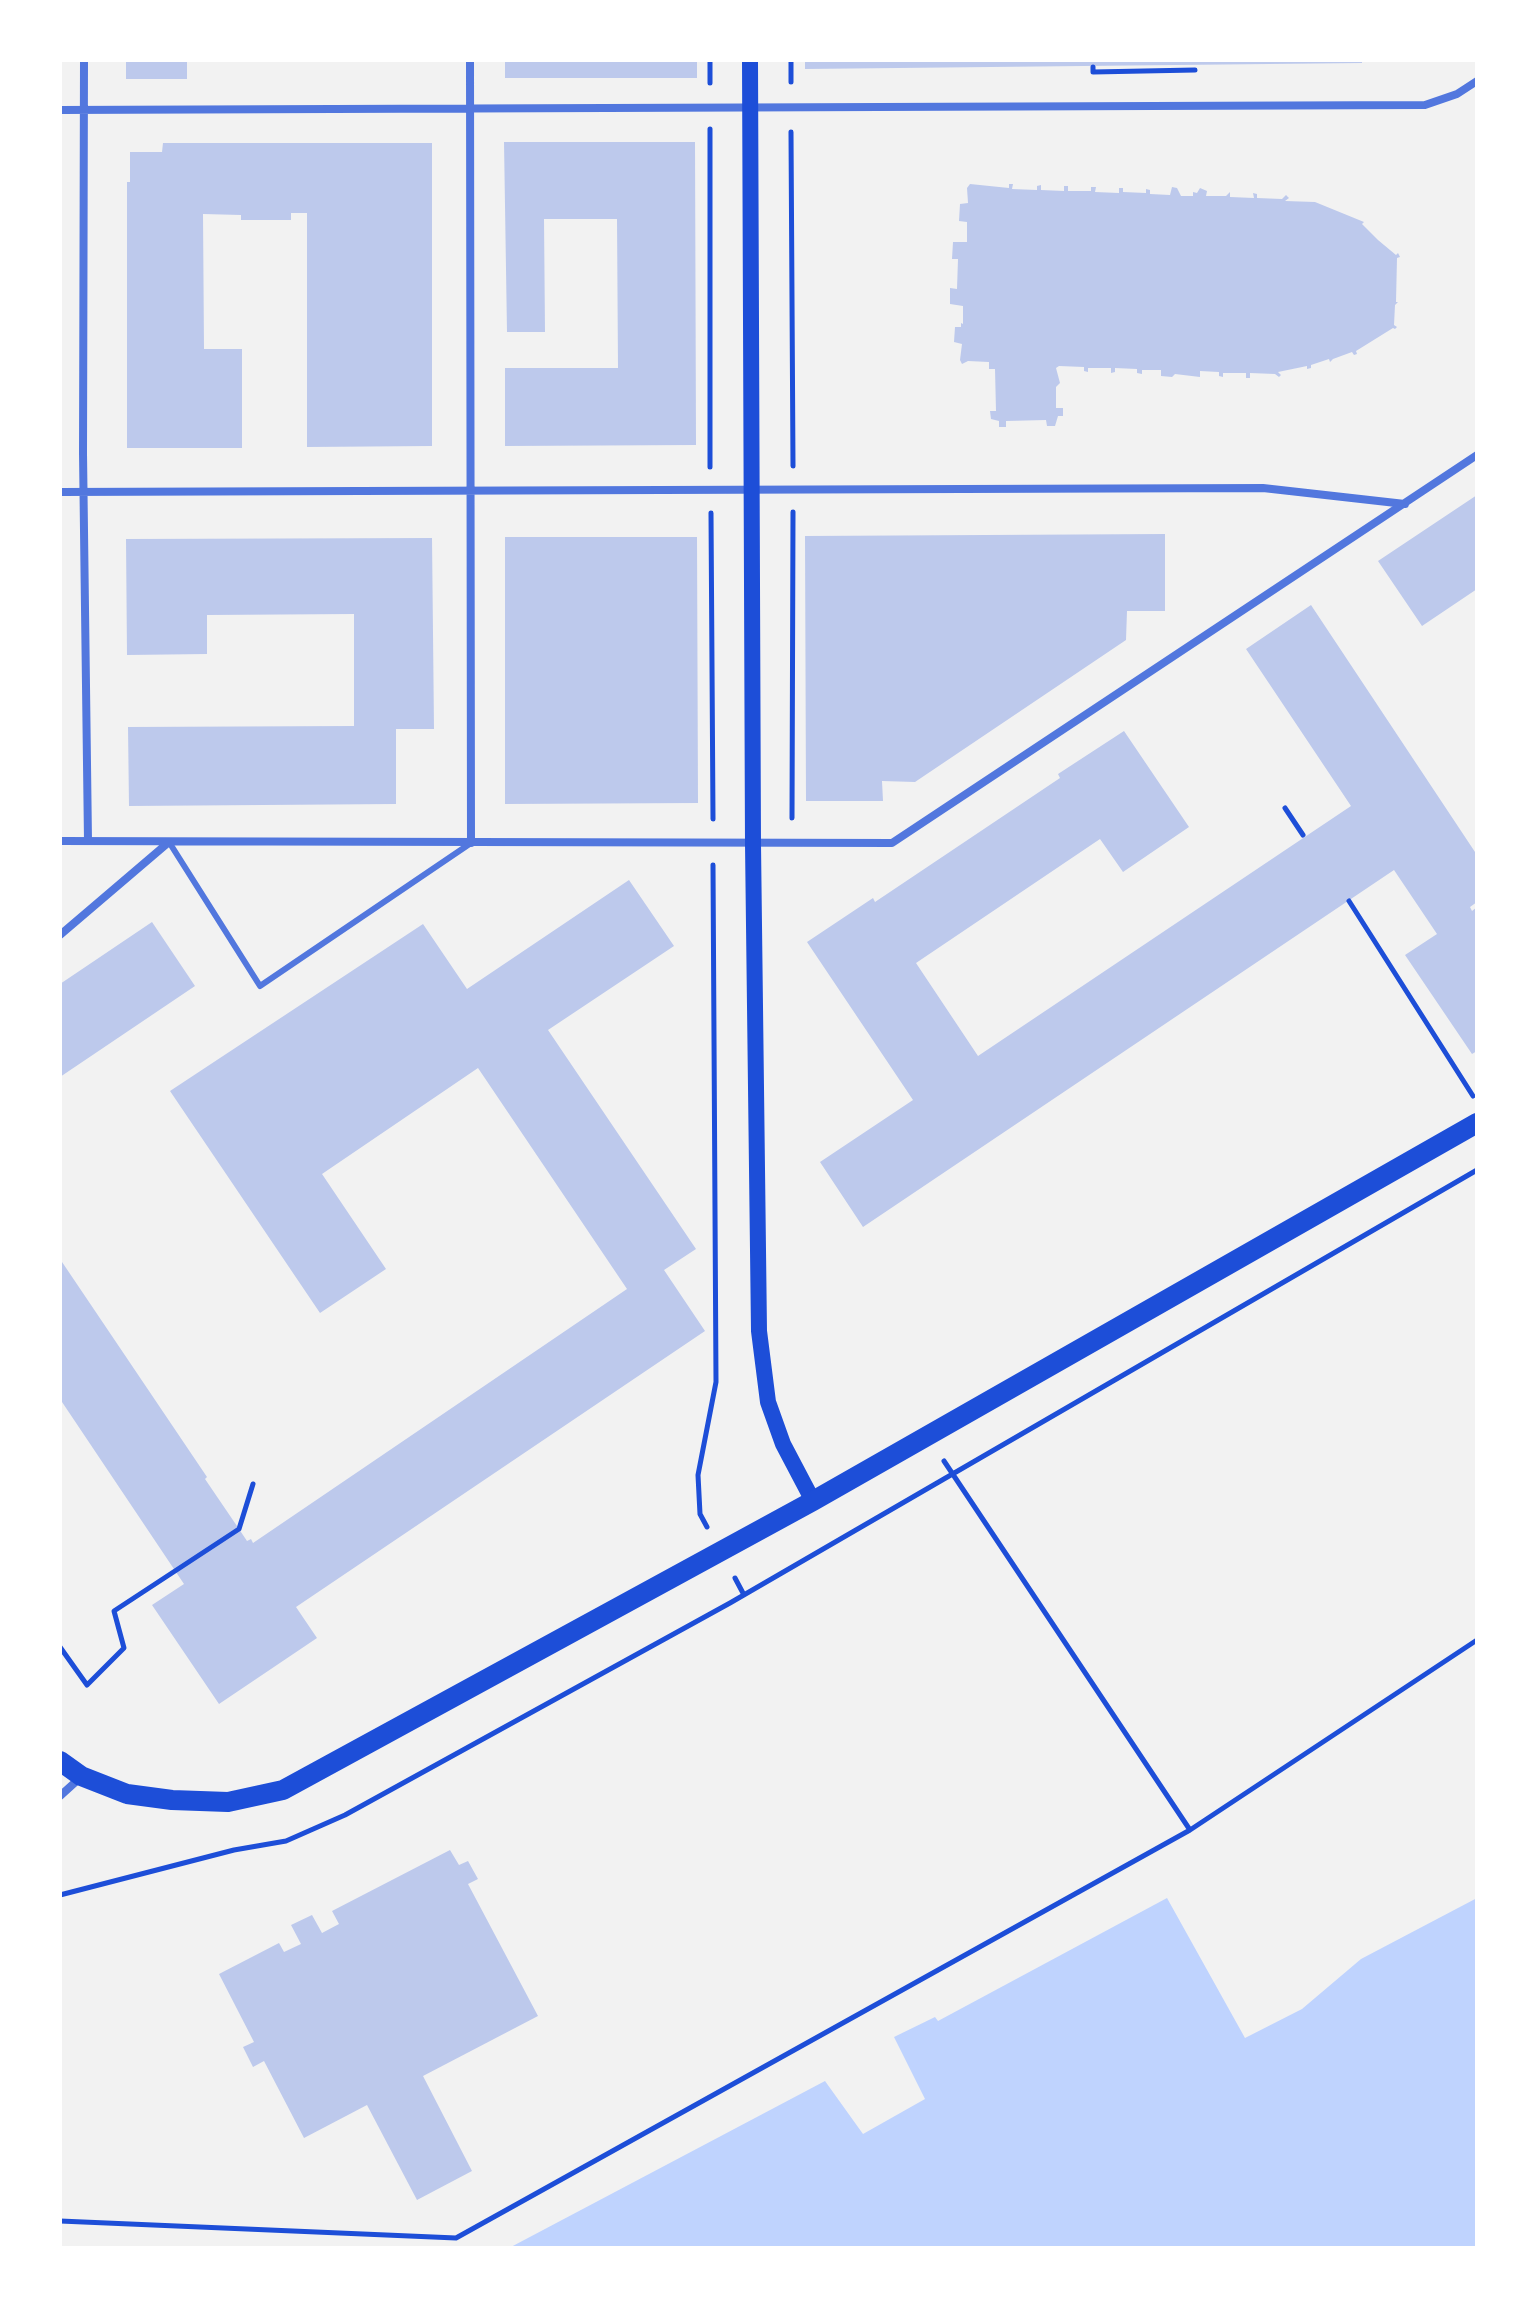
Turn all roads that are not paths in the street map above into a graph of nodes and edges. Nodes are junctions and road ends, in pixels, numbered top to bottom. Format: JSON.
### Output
{"nodes":[{"id":1,"x":84,"y":60,"type":"edge"},
{"id":2,"x":470,"y":60,"type":"edge"},
{"id":3,"x":750,"y":60,"type":"edge"},
{"id":4,"x":1477,"y":81,"type":"edge"},
{"id":5,"x":750,"y":107,"type":"junction"},
{"id":6,"x":471,"y":108,"type":"junction"},
{"id":7,"x":60,"y":110,"type":"edge"},
{"id":8,"x":84,"y":110,"type":"junction"},
{"id":9,"x":1477,"y":455,"type":"edge"},
{"id":10,"x":752,"y":488,"type":"junction"},
{"id":11,"x":471,"y":489,"type":"junction"},
{"id":12,"x":60,"y":492,"type":"edge"},
{"id":13,"x":84,"y":492,"type":"junction"},
{"id":14,"x":1405,"y":504,"type":"junction"},
{"id":15,"x":60,"y":841,"type":"edge"},
{"id":16,"x":88,"y":841,"type":"junction"},
{"id":17,"x":169,"y":842,"type":"junction"},
{"id":18,"x":471,"y":843,"type":"junction"},
{"id":19,"x":753,"y":844,"type":"junction"},
{"id":20,"x":60,"y":935,"type":"edge"},
{"id":21,"x":1477,"y":1123,"type":"edge"},
{"id":22,"x":813,"y":1501,"type":"junction"},
{"id":23,"x":60,"y":1761,"type":"edge"},
{"id":24,"x":81,"y":1776,"type":"junction"},
{"id":25,"x":60,"y":1796,"type":"edge"}],
"edges":[{"from":1,"to":8,"type":"street"},
{"from":2,"to":6,"type":"street"},
{"from":3,"to":5,"type":"main road"},
{"from":4,"to":5,"type":"street"},
{"from":5,"to":6,"type":"street"},
{"from":5,"to":10,"type":"main road"},
{"from":6,"to":8,"type":"street"},
{"from":6,"to":11,"type":"street"},
{"from":7,"to":8,"type":"street"},
{"from":8,"to":13,"type":"street"},
{"from":9,"to":14,"type":"street"},
{"from":10,"to":11,"type":"street"},
{"from":10,"to":14,"type":"street"},
{"from":10,"to":19,"type":"main road"},
{"from":11,"to":13,"type":"street"},
{"from":11,"to":18,"type":"street"},
{"from":12,"to":13,"type":"street"},
{"from":13,"to":16,"type":"street"},
{"from":14,"to":19,"type":"street"},
{"from":15,"to":16,"type":"street"},
{"from":16,"to":17,"type":"street"},
{"from":17,"to":18,"type":"street"},
{"from":17,"to":18,"type":"lane"},
{"from":17,"to":20,"type":"street"},
{"from":18,"to":19,"type":"street"},
{"from":19,"to":22,"type":"main road"},
{"from":21,"to":22,"type":"main road"},
{"from":22,"to":24,"type":"main road"},
{"from":23,"to":24,"type":"main road"},
{"from":24,"to":25,"type":"street"}]}
